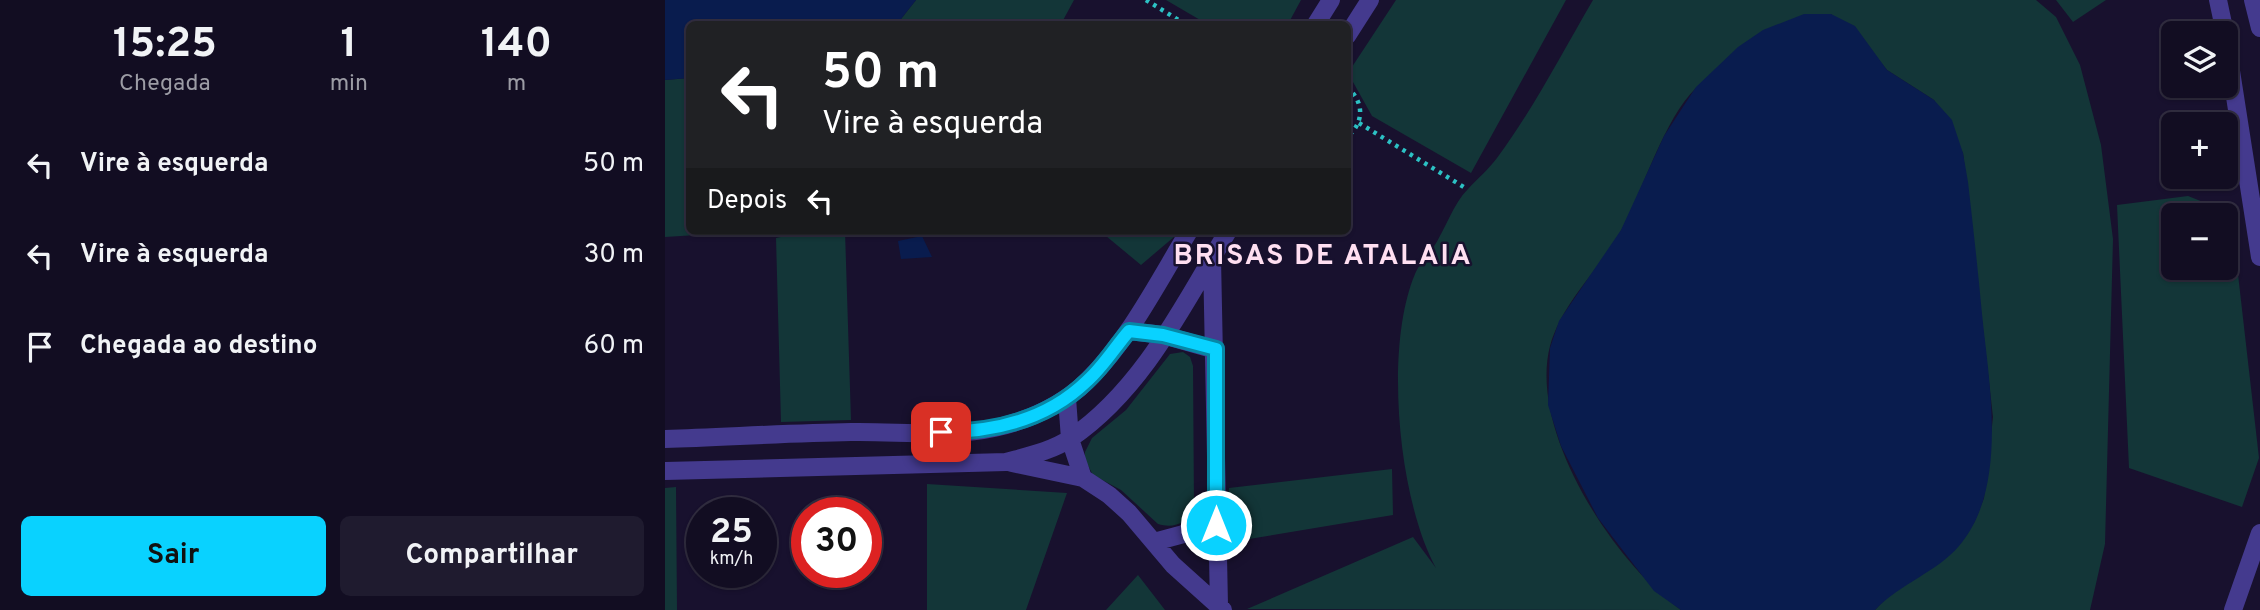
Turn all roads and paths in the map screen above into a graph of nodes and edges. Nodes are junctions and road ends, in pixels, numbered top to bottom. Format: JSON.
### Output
{"nodes":[{"id":1,"x":1146,"y":0,"type":"edge"},
{"id":2,"x":1331,"y":0,"type":"edge"},
{"id":3,"x":1370,"y":0,"type":"edge"},
{"id":4,"x":2218,"y":0,"type":"edge"},
{"id":5,"x":2253,"y":0,"type":"edge"},
{"id":6,"x":1180,"y":21,"type":"edge"},
{"id":7,"x":1318,"y":21,"type":"edge"},
{"id":8,"x":2222,"y":21,"type":"edge"},
{"id":9,"x":2260,"y":28,"type":"edge"},
{"id":10,"x":1351,"y":30,"type":"edge"},
{"id":11,"x":1351,"y":92,"type":"edge"},
{"id":12,"x":2236,"y":98,"type":"edge"},
{"id":13,"x":1359,"y":123,"type":"junction"},
{"id":14,"x":1351,"y":132,"type":"edge"},
{"id":15,"x":1468,"y":189,"type":"dead end"},
{"id":16,"x":2257,"y":221,"type":"edge"},
{"id":17,"x":1187,"y":235,"type":"edge"},
{"id":18,"x":1226,"y":235,"type":"edge"},
{"id":19,"x":2260,"y":257,"type":"edge"},
{"id":20,"x":1212,"y":258,"type":"junction"},
{"id":21,"x":1129,"y":331,"type":"junction"},
{"id":22,"x":1163,"y":335,"type":"junction"},
{"id":23,"x":1216,"y":349,"type":"junction"},
{"id":24,"x":1067,"y":398,"type":"junction"},
{"id":25,"x":665,"y":439,"type":"edge"},
{"id":26,"x":1070,"y":439,"type":"junction"},
{"id":27,"x":1006,"y":462,"type":"junction"},
{"id":28,"x":665,"y":471,"type":"edge"},
{"id":29,"x":1083,"y":478,"type":"junction"},
{"id":30,"x":1216,"y":525,"type":"junction"},
{"id":31,"x":2260,"y":533,"type":"edge"},
{"id":32,"x":1154,"y":542,"type":"junction"},
{"id":33,"x":1221,"y":608,"type":"edge"},
{"id":34,"x":2233,"y":610,"type":"edge"}],
"edges":[{"from":1,"to":6,"type":"path"},
{"from":2,"to":7,"type":"street"},
{"from":3,"to":10,"type":"street"},
{"from":4,"to":8,"type":"street"},
{"from":5,"to":9,"type":"street"},
{"from":11,"to":13,"type":"path"},
{"from":12,"to":16,"type":"street"},
{"from":13,"to":14,"type":"path"},
{"from":13,"to":15,"type":"path"},
{"from":16,"to":19,"type":"street"},
{"from":17,"to":21,"type":"street"},
{"from":18,"to":20,"type":"street"},
{"from":20,"to":22,"type":"street"},
{"from":20,"to":23,"type":"street"},
{"from":21,"to":22,"type":"street"},
{"from":21,"to":24,"type":"street"},
{"from":22,"to":23,"type":"street"},
{"from":22,"to":26,"type":"street"},
{"from":23,"to":30,"type":"street"},
{"from":24,"to":25,"type":"street"},
{"from":24,"to":26,"type":"street"},
{"from":26,"to":27,"type":"street"},
{"from":26,"to":29,"type":"street"},
{"from":27,"to":28,"type":"street"},
{"from":27,"to":29,"type":"street"},
{"from":29,"to":32,"type":"street"},
{"from":30,"to":32,"type":"street"},
{"from":30,"to":33,"type":"street"},
{"from":31,"to":34,"type":"street"},
{"from":32,"to":33,"type":"street"}]}
